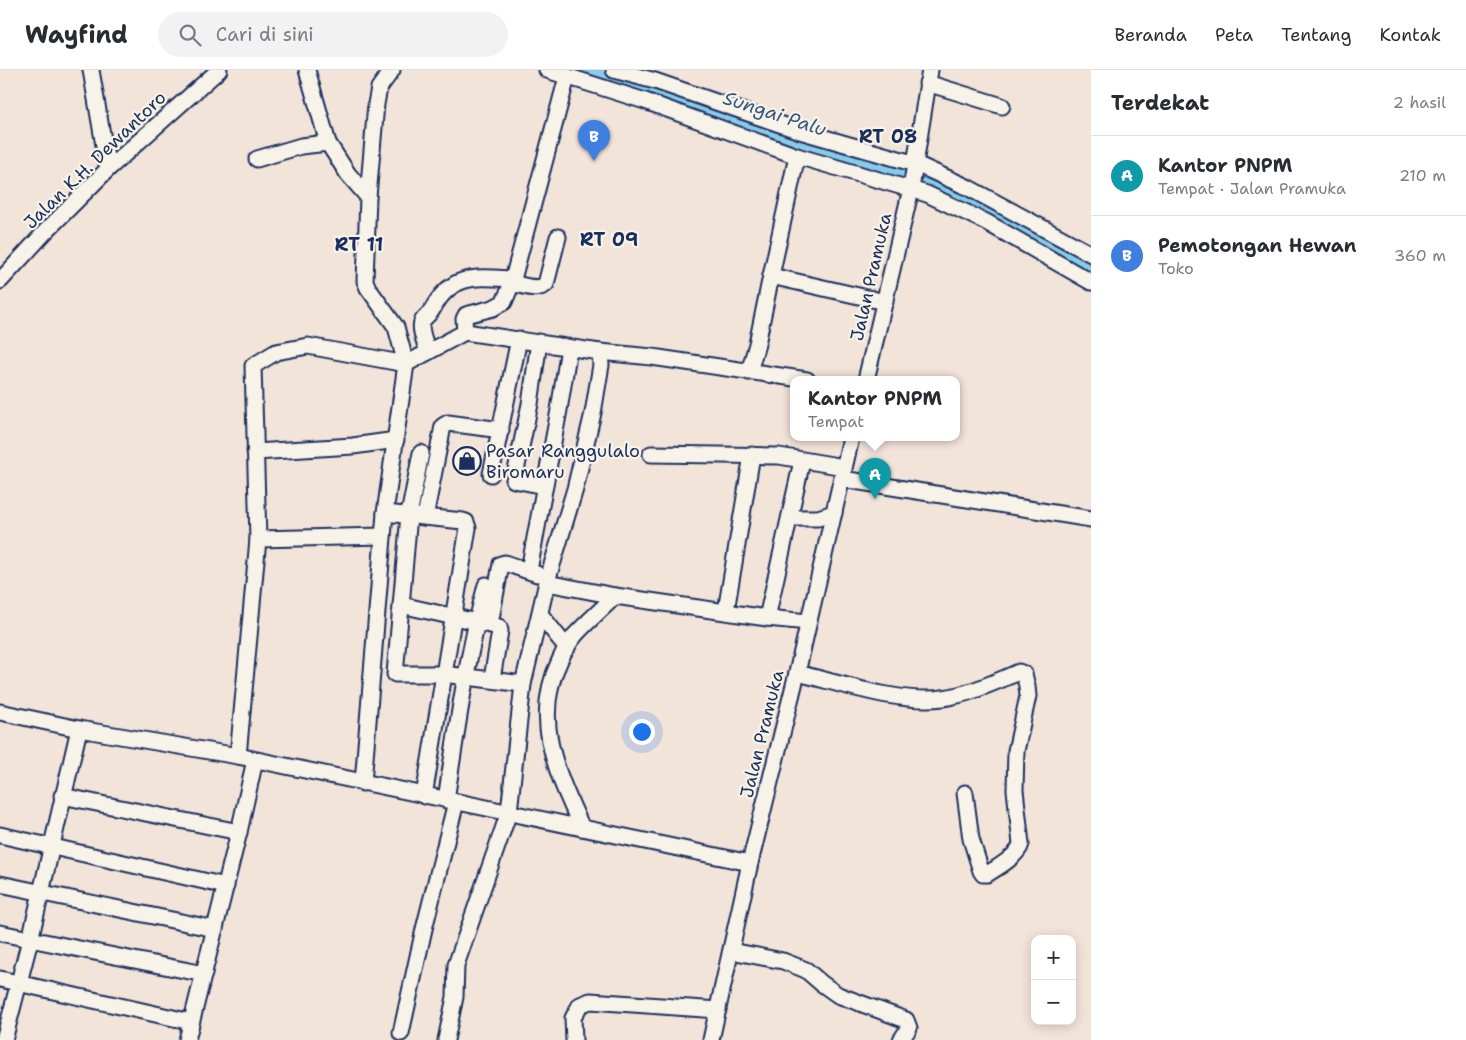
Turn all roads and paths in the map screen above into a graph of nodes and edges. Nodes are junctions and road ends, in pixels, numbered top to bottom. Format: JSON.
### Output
{"nodes":[{"id":1,"x":91,"y":70,"type":"edge"},
{"id":2,"x":219,"y":70,"type":"edge"},
{"id":3,"x":308,"y":70,"type":"edge"},
{"id":4,"x":392,"y":70,"type":"edge"},
{"id":5,"x":546,"y":70,"type":"edge"},
{"id":6,"x":614,"y":70,"type":"edge"},
{"id":7,"x":929,"y":76,"type":"edge"},
{"id":8,"x":567,"y":77,"type":"junction"},
{"id":9,"x":1002,"y":106,"type":"dead end"},
{"id":10,"x":328,"y":143,"type":"junction"},
{"id":11,"x":797,"y":156,"type":"junction"},
{"id":12,"x":257,"y":159,"type":"dead end"},
{"id":13,"x":108,"y":169,"type":"junction"},
{"id":14,"x":914,"y":176,"type":"junction"},
{"id":15,"x":368,"y":197,"type":"junction"},
{"id":16,"x":558,"y":237,"type":"dead end"},
{"id":17,"x":1091,"y":254,"type":"edge"},
{"id":18,"x":771,"y":276,"type":"junction"},
{"id":19,"x":0,"y":281,"type":"edge"},
{"id":20,"x":512,"y":281,"type":"junction"},
{"id":21,"x":1091,"y":282,"type":"edge"},
{"id":22,"x":885,"y":302,"type":"junction"},
{"id":23,"x":464,"y":332,"type":"junction"},
{"id":24,"x":519,"y":339,"type":"junction"},
{"id":25,"x":539,"y":342,"type":"junction"},
{"id":26,"x":569,"y":348,"type":"junction"},
{"id":27,"x":428,"y":352,"type":"junction"},
{"id":28,"x":600,"y":352,"type":"junction"},
{"id":29,"x":406,"y":364,"type":"junction"},
{"id":30,"x":749,"y":372,"type":"junction"},
{"id":31,"x":867,"y":376,"type":"edge"},
{"id":32,"x":790,"y":378,"type":"edge"},
{"id":33,"x":501,"y":430,"type":"junction"},
{"id":34,"x":396,"y":440,"type":"junction"},
{"id":35,"x":850,"y":441,"type":"edge"},
{"id":36,"x":255,"y":452,"type":"junction"},
{"id":37,"x":421,"y":453,"type":"dead end"},
{"id":38,"x":651,"y":454,"type":"dead end"},
{"id":39,"x":752,"y":456,"type":"junction"},
{"id":40,"x":802,"y":461,"type":"junction"},
{"id":41,"x":843,"y":473,"type":"junction"},
{"id":42,"x":491,"y":474,"type":"dead end"},
{"id":43,"x":545,"y":486,"type":"junction"},
{"id":44,"x":385,"y":513,"type":"junction"},
{"id":45,"x":834,"y":514,"type":"junction"},
{"id":46,"x":410,"y":515,"type":"junction"},
{"id":47,"x":425,"y":517,"type":"junction"},
{"id":48,"x":790,"y":518,"type":"junction"},
{"id":49,"x":1091,"y":519,"type":"edge"},
{"id":50,"x":383,"y":536,"type":"junction"},
{"id":51,"x":258,"y":539,"type":"junction"},
{"id":52,"x":529,"y":570,"type":"junction"},
{"id":53,"x":461,"y":579,"type":"junction"},
{"id":54,"x":547,"y":580,"type":"junction"},
{"id":55,"x":492,"y":586,"type":"junction"},
{"id":56,"x":615,"y":596,"type":"junction"},
{"id":57,"x":401,"y":605,"type":"junction"},
{"id":58,"x":726,"y":611,"type":"junction"},
{"id":59,"x":540,"y":614,"type":"junction"},
{"id":60,"x":454,"y":616,"type":"junction"},
{"id":61,"x":767,"y":618,"type":"junction"},
{"id":62,"x":808,"y":622,"type":"junction"},
{"id":63,"x":483,"y":623,"type":"junction"},
{"id":64,"x":566,"y":648,"type":"junction"},
{"id":65,"x":797,"y":673,"type":"junction"},
{"id":66,"x":395,"y":674,"type":"junction"},
{"id":67,"x":443,"y":674,"type":"junction"},
{"id":68,"x":465,"y":675,"type":"junction"},
{"id":69,"x":370,"y":677,"type":"junction"},
{"id":70,"x":492,"y":679,"type":"junction"},
{"id":71,"x":522,"y":684,"type":"junction"},
{"id":72,"x":0,"y":712,"type":"edge"},
{"id":73,"x":436,"y":723,"type":"junction"},
{"id":74,"x":457,"y":726,"type":"junction"},
{"id":75,"x":78,"y":729,"type":"junction"},
{"id":76,"x":238,"y":756,"type":"junction"},
{"id":77,"x":254,"y":760,"type":"junction"},
{"id":78,"x":363,"y":783,"type":"junction"},
{"id":79,"x":965,"y":793,"type":"dead end"},
{"id":80,"x":62,"y":796,"type":"junction"},
{"id":81,"x":424,"y":796,"type":"junction"},
{"id":82,"x":451,"y":801,"type":"junction"},
{"id":83,"x":509,"y":812,"type":"junction"},
{"id":84,"x":582,"y":828,"type":"junction"},
{"id":85,"x":239,"y":832,"type":"junction"},
{"id":86,"x":0,"y":835,"type":"edge"},
{"id":87,"x":51,"y":846,"type":"junction"},
{"id":88,"x":750,"y":862,"type":"junction"},
{"id":89,"x":0,"y":884,"type":"edge"},
{"id":90,"x":226,"y":886,"type":"junction"},
{"id":91,"x":40,"y":892,"type":"junction"},
{"id":92,"x":216,"y":929,"type":"junction"},
{"id":93,"x":0,"y":933,"type":"edge"},
{"id":94,"x":30,"y":940,"type":"junction"},
{"id":95,"x":731,"y":951,"type":"junction"},
{"id":96,"x":204,"y":974,"type":"junction"},
{"id":97,"x":0,"y":979,"type":"edge"},
{"id":98,"x":19,"y":983,"type":"junction"},
{"id":99,"x":718,"y":1010,"type":"junction"},
{"id":100,"x":191,"y":1022,"type":"junction"},
{"id":101,"x":401,"y":1033,"type":"dead end"},
{"id":102,"x":4,"y":1040,"type":"edge"},
{"id":103,"x":187,"y":1040,"type":"edge"},
{"id":104,"x":446,"y":1040,"type":"edge"},
{"id":105,"x":574,"y":1040,"type":"edge"},
{"id":106,"x":711,"y":1040,"type":"edge"},
{"id":107,"x":901,"y":1040,"type":"edge"}],
"edges":[{"from":1,"to":13,"type":"street"},
{"from":2,"to":13,"type":"street","name":"Jalan K.H. Dewantoro"},
{"from":3,"to":10,"type":"street"},
{"from":4,"to":15,"type":"street"},
{"from":5,"to":8,"type":"street"},
{"from":6,"to":14,"type":"street"},
{"from":7,"to":9,"type":"street"},
{"from":7,"to":14,"type":"street","name":"Jalan Pramuka"},
{"from":8,"to":11,"type":"street"},
{"from":8,"to":20,"type":"street"},
{"from":10,"to":12,"type":"street"},
{"from":10,"to":15,"type":"street"},
{"from":11,"to":14,"type":"street"},
{"from":11,"to":18,"type":"street"},
{"from":13,"to":19,"type":"street","name":"Jalan K.H. Dewantoro"},
{"from":14,"to":17,"type":"street"},
{"from":14,"to":21,"type":"street"},
{"from":14,"to":22,"type":"street","name":"Jalan Pramuka"},
{"from":15,"to":29,"type":"street"},
{"from":16,"to":20,"type":"street"},
{"from":18,"to":22,"type":"street"},
{"from":18,"to":30,"type":"street"},
{"from":20,"to":23,"type":"street"},
{"from":20,"to":27,"type":"street"},
{"from":22,"to":31,"type":"street","name":"Jalan Pramuka"},
{"from":23,"to":24,"type":"street"},
{"from":23,"to":27,"type":"street"},
{"from":24,"to":25,"type":"street"},
{"from":24,"to":33,"type":"street"},
{"from":25,"to":26,"type":"street"},
{"from":25,"to":43,"type":"street"},
{"from":26,"to":28,"type":"street"},
{"from":26,"to":43,"type":"street"},
{"from":27,"to":29,"type":"street"},
{"from":28,"to":30,"type":"street"},
{"from":28,"to":54,"type":"street"},
{"from":29,"to":34,"type":"street"},
{"from":29,"to":36,"type":"street"},
{"from":30,"to":32,"type":"street"},
{"from":33,"to":42,"type":"street"},
{"from":33,"to":47,"type":"street"},
{"from":34,"to":36,"type":"street"},
{"from":34,"to":44,"type":"street"},
{"from":35,"to":41,"type":"street","name":"Jalan Pramuka"},
{"from":36,"to":51,"type":"street"},
{"from":37,"to":46,"type":"street"},
{"from":38,"to":39,"type":"street"},
{"from":39,"to":40,"type":"street"},
{"from":39,"to":58,"type":"street"},
{"from":40,"to":41,"type":"street"},
{"from":40,"to":48,"type":"street"},
{"from":41,"to":45,"type":"street","name":"Jalan Pramuka"},
{"from":41,"to":49,"type":"street"},
{"from":43,"to":52,"type":"street"},
{"from":44,"to":46,"type":"street"},
{"from":44,"to":50,"type":"street"},
{"from":45,"to":48,"type":"street"},
{"from":45,"to":62,"type":"street","name":"Jalan Pramuka"},
{"from":46,"to":47,"type":"street"},
{"from":46,"to":57,"type":"street"},
{"from":47,"to":53,"type":"street"},
{"from":48,"to":61,"type":"street"},
{"from":50,"to":51,"type":"street"},
{"from":50,"to":69,"type":"street"},
{"from":51,"to":76,"type":"street"},
{"from":52,"to":54,"type":"street"},
{"from":52,"to":55,"type":"street"},
{"from":53,"to":55,"type":"street"},
{"from":53,"to":60,"type":"street"},
{"from":54,"to":56,"type":"street"},
{"from":54,"to":59,"type":"street"},
{"from":55,"to":63,"type":"street"},
{"from":56,"to":58,"type":"street"},
{"from":56,"to":64,"type":"street"},
{"from":57,"to":60,"type":"street"},
{"from":57,"to":66,"type":"street"},
{"from":58,"to":61,"type":"street"},
{"from":59,"to":64,"type":"street"},
{"from":59,"to":71,"type":"street"},
{"from":60,"to":63,"type":"street"},
{"from":60,"to":67,"type":"street"},
{"from":61,"to":62,"type":"street"},
{"from":62,"to":65,"type":"street","name":"Jalan Pramuka"},
{"from":63,"to":68,"type":"street"},
{"from":63,"to":70,"type":"street"},
{"from":64,"to":84,"type":"street"},
{"from":65,"to":79,"type":"street"},
{"from":65,"to":88,"type":"street","name":"Jalan Pramuka"},
{"from":66,"to":67,"type":"street"},
{"from":66,"to":69,"type":"street"},
{"from":67,"to":68,"type":"street"},
{"from":67,"to":73,"type":"street"},
{"from":68,"to":70,"type":"street"},
{"from":68,"to":74,"type":"street"},
{"from":69,"to":78,"type":"street"},
{"from":70,"to":71,"type":"street"},
{"from":71,"to":83,"type":"street"},
{"from":72,"to":75,"type":"street"},
{"from":73,"to":74,"type":"street"},
{"from":73,"to":81,"type":"street"},
{"from":74,"to":82,"type":"street"},
{"from":75,"to":76,"type":"street"},
{"from":75,"to":80,"type":"street"},
{"from":76,"to":77,"type":"street"},
{"from":77,"to":78,"type":"street"},
{"from":77,"to":85,"type":"street"},
{"from":78,"to":81,"type":"street"},
{"from":80,"to":85,"type":"street"},
{"from":80,"to":87,"type":"street"},
{"from":81,"to":82,"type":"street"},
{"from":82,"to":83,"type":"street"},
{"from":82,"to":101,"type":"street"},
{"from":83,"to":84,"type":"street"},
{"from":83,"to":104,"type":"street"},
{"from":84,"to":88,"type":"street"},
{"from":85,"to":90,"type":"street"},
{"from":86,"to":87,"type":"street"},
{"from":87,"to":90,"type":"street"},
{"from":87,"to":91,"type":"street"},
{"from":88,"to":95,"type":"street","name":"Jalan Pramuka"},
{"from":89,"to":91,"type":"street"},
{"from":90,"to":92,"type":"street"},
{"from":91,"to":92,"type":"street"},
{"from":91,"to":94,"type":"street"},
{"from":92,"to":96,"type":"street"},
{"from":93,"to":94,"type":"street"},
{"from":94,"to":96,"type":"street"},
{"from":94,"to":98,"type":"street"},
{"from":95,"to":99,"type":"street","name":"Jalan Pramuka"},
{"from":95,"to":107,"type":"street"},
{"from":96,"to":100,"type":"street"},
{"from":97,"to":98,"type":"street"},
{"from":98,"to":100,"type":"street"},
{"from":98,"to":102,"type":"street"},
{"from":99,"to":105,"type":"street"},
{"from":99,"to":106,"type":"street","name":"Jalan Pramuka"},
{"from":100,"to":103,"type":"street"}]}
